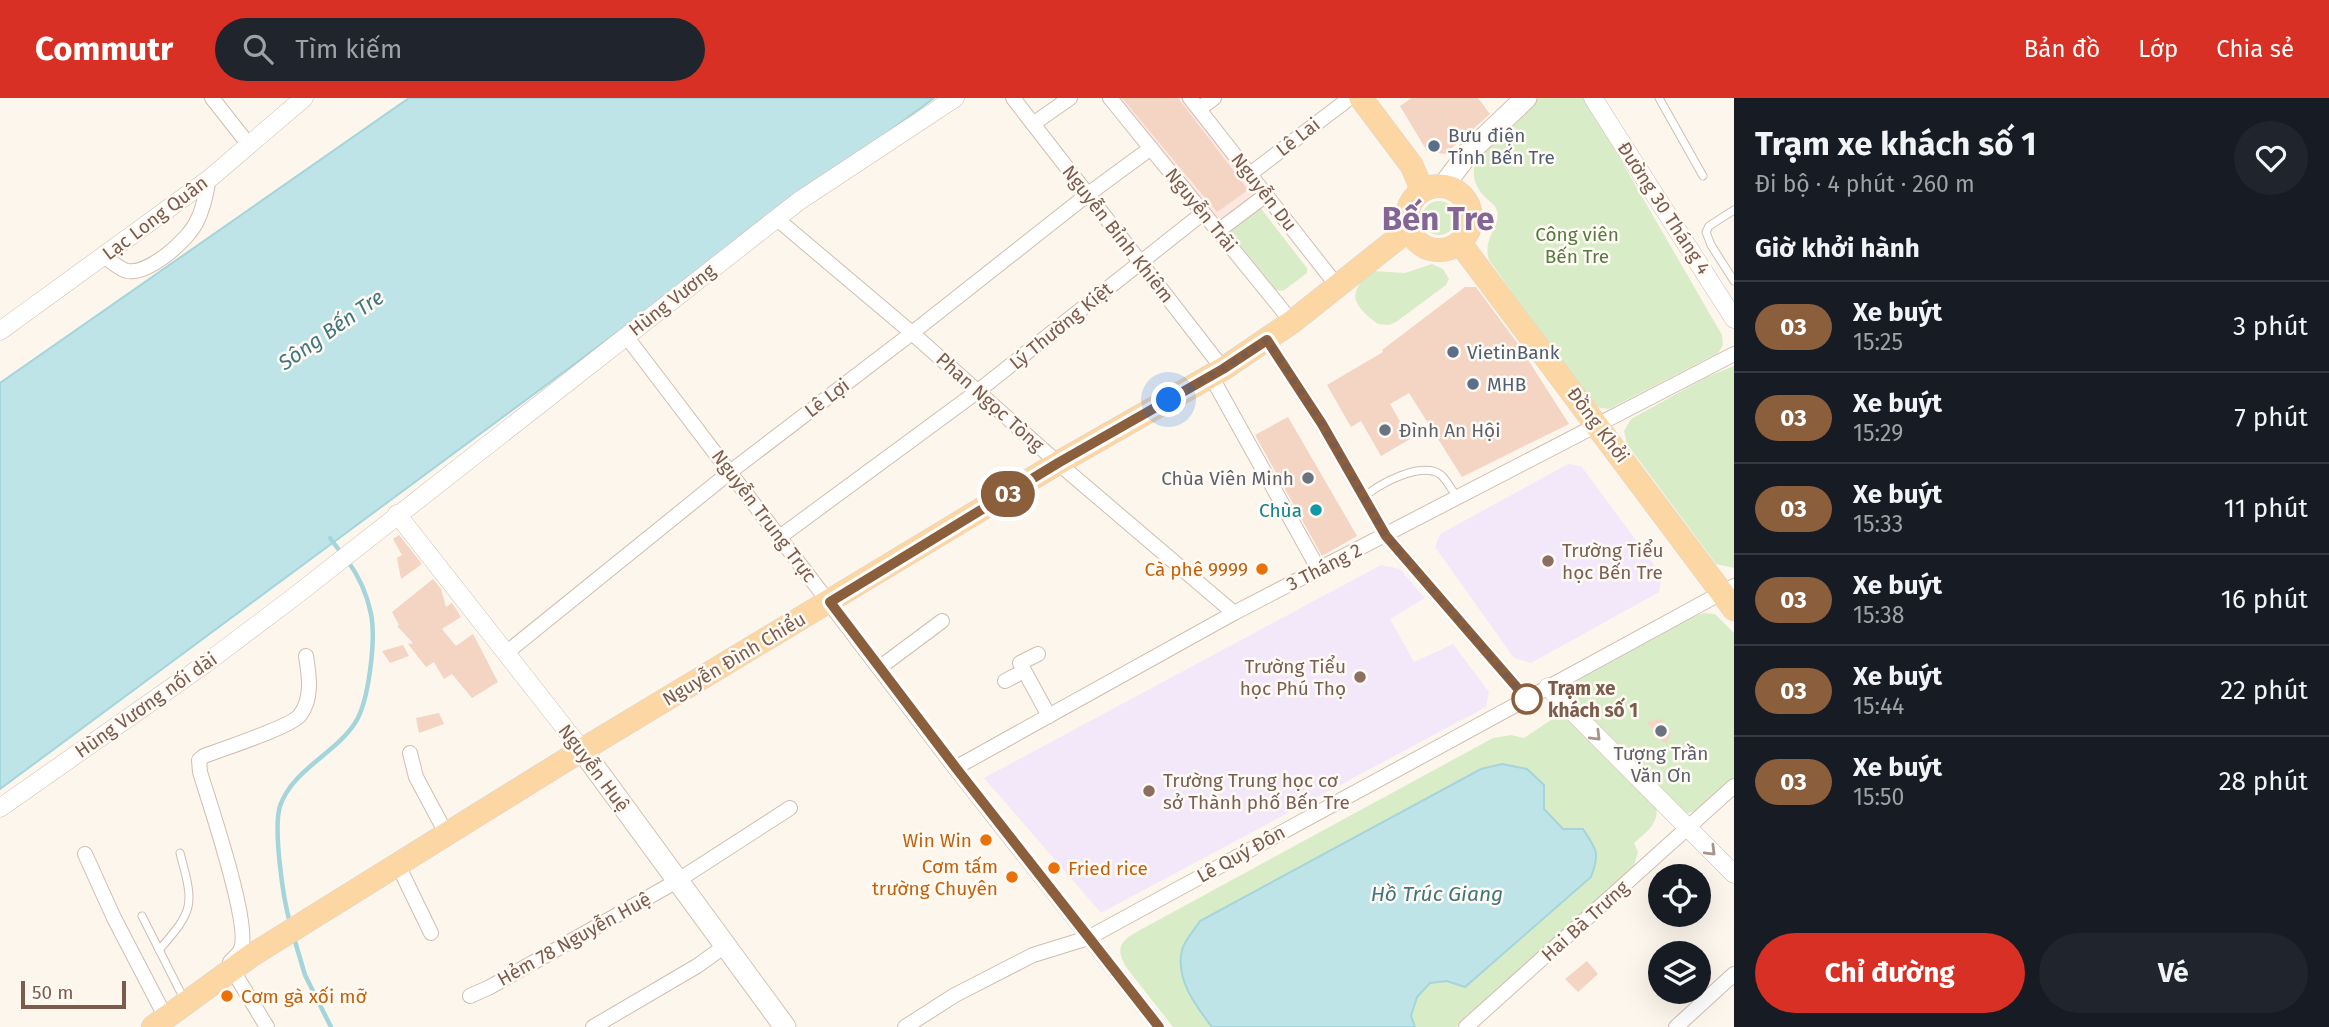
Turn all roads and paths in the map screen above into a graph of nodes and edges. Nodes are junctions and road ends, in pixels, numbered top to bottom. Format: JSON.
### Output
{"nodes":[{"id":1,"x":212,"y":98,"type":"edge"},
{"id":2,"x":304,"y":98,"type":"edge"},
{"id":3,"x":955,"y":98,"type":"edge"},
{"id":4,"x":1013,"y":98,"type":"edge"},
{"id":5,"x":1070,"y":98,"type":"edge"},
{"id":6,"x":1110,"y":98,"type":"edge"},
{"id":7,"x":1214,"y":98,"type":"edge"},
{"id":8,"x":1380,"y":98,"type":"edge"},
{"id":9,"x":1526,"y":98,"type":"edge"},
{"id":10,"x":1593,"y":98,"type":"edge"},
{"id":11,"x":1659,"y":98,"type":"edge"},
{"id":12,"x":1350,"y":99,"type":"edge"},
{"id":13,"x":1195,"y":104,"type":"edge"},
{"id":14,"x":1032,"y":124,"type":"junction"},
{"id":15,"x":249,"y":145,"type":"junction"},
{"id":16,"x":1151,"y":148,"type":"junction"},
{"id":17,"x":1412,"y":166,"type":"junction"},
{"id":18,"x":1250,"y":174,"type":"junction"},
{"id":19,"x":1703,"y":176,"type":"dead end"},
{"id":20,"x":209,"y":178,"type":"junction"},
{"id":21,"x":1433,"y":188,"type":"junction"},
{"id":22,"x":1087,"y":195,"type":"junction"},
{"id":23,"x":1266,"y":195,"type":"junction"},
{"id":24,"x":1734,"y":210,"type":"edge"},
{"id":25,"x":1203,"y":213,"type":"junction"},
{"id":26,"x":777,"y":219,"type":"junction"},
{"id":27,"x":1408,"y":230,"type":"junction"},
{"id":28,"x":1218,"y":231,"type":"junction"},
{"id":29,"x":1460,"y":243,"type":"junction"},
{"id":30,"x":104,"y":256,"type":"junction"},
{"id":31,"x":1140,"y":262,"type":"junction"},
{"id":32,"x":1734,"y":281,"type":"edge"},
{"id":33,"x":1338,"y":287,"type":"junction"},
{"id":34,"x":1734,"y":319,"type":"edge"},
{"id":35,"x":1292,"y":322,"type":"junction"},
{"id":36,"x":0,"y":331,"type":"edge"},
{"id":37,"x":912,"y":333,"type":"junction"},
{"id":38,"x":626,"y":336,"type":"junction"},
{"id":39,"x":1267,"y":340,"type":"junction"},
{"id":40,"x":1734,"y":354,"type":"edge"},
{"id":41,"x":1217,"y":372,"type":"junction"},
{"id":42,"x":978,"y":391,"type":"junction"},
{"id":43,"x":1598,"y":424,"type":"junction"},
{"id":44,"x":1058,"y":463,"type":"junction"},
{"id":45,"x":730,"y":472,"type":"junction"},
{"id":46,"x":1366,"y":497,"type":"junction"},
{"id":47,"x":1457,"y":498,"type":"junction"},
{"id":48,"x":392,"y":519,"type":"junction"},
{"id":49,"x":781,"y":536,"type":"junction"},
{"id":50,"x":1386,"y":536,"type":"junction"},
{"id":51,"x":1319,"y":570,"type":"junction"},
{"id":52,"x":1730,"y":596,"type":"edge"},
{"id":53,"x":290,"y":600,"type":"joint"},
{"id":54,"x":830,"y":602,"type":"junction"},
{"id":55,"x":1234,"y":613,"type":"junction"},
{"id":56,"x":943,"y":621,"type":"dead end"},
{"id":57,"x":506,"y":653,"type":"junction"},
{"id":58,"x":1038,"y":654,"type":"dead end"},
{"id":59,"x":306,"y":656,"type":"dead end"},
{"id":60,"x":879,"y":668,"type":"junction"},
{"id":61,"x":1024,"y":671,"type":"junction"},
{"id":62,"x":1005,"y":681,"type":"dead end"},
{"id":63,"x":1548,"y":687,"type":"junction"},
{"id":64,"x":1527,"y":699,"type":"junction"},
{"id":65,"x":1049,"y":716,"type":"junction"},
{"id":66,"x":582,"y":750,"type":"junction"},
{"id":67,"x":410,"y":752,"type":"dead end"},
{"id":68,"x":956,"y":768,"type":"junction"},
{"id":69,"x":1734,"y":786,"type":"edge"},
{"id":70,"x":0,"y":808,"type":"edge"},
{"id":71,"x":790,"y":808,"type":"dead end"},
{"id":72,"x":1687,"y":828,"type":"junction"},
{"id":73,"x":447,"y":835,"type":"junction"},
{"id":74,"x":180,"y":853,"type":"dead end"},
{"id":75,"x":85,"y":855,"type":"dead end"},
{"id":76,"x":398,"y":865,"type":"junction"},
{"id":77,"x":1734,"y":874,"type":"edge"},
{"id":78,"x":677,"y":881,"type":"junction"},
{"id":79,"x":142,"y":916,"type":"dead end"},
{"id":80,"x":431,"y":933,"type":"dead end"},
{"id":81,"x":1088,"y":938,"type":"junction"},
{"id":82,"x":725,"y":946,"type":"junction"},
{"id":83,"x":159,"y":950,"type":"junction"},
{"id":84,"x":247,"y":951,"type":"junction"},
{"id":85,"x":232,"y":969,"type":"junction"},
{"id":86,"x":1734,"y":974,"type":"edge"},
{"id":87,"x":208,"y":986,"type":"junction"},
{"id":88,"x":470,"y":996,"type":"dead end"},
{"id":89,"x":185,"y":1003,"type":"junction"},
{"id":90,"x":159,"y":1022,"type":"edge"},
{"id":91,"x":264,"y":1026,"type":"edge"},
{"id":92,"x":593,"y":1027,"type":"edge"},
{"id":93,"x":785,"y":1027,"type":"edge"},
{"id":94,"x":905,"y":1027,"type":"edge"},
{"id":95,"x":1159,"y":1027,"type":"edge"},
{"id":96,"x":1466,"y":1027,"type":"edge"},
{"id":97,"x":1676,"y":1027,"type":"edge"}],
"edges":[{"from":1,"to":15,"type":"street"},
{"from":2,"to":15,"type":"street","name":"Lạc Long Quân"},
{"from":3,"to":26,"type":"street","name":"Hùng Vương"},
{"from":4,"to":14,"type":"street","name":"Nguyễn Bỉnh Khiêm"},
{"from":5,"to":14,"type":"street"},
{"from":6,"to":16,"type":"street","name":"Nguyễn Trãi"},
{"from":7,"to":13,"type":"street"},
{"from":8,"to":17,"type":"main road"},
{"from":9,"to":21,"type":"main road"},
{"from":10,"to":34,"type":"street","name":"Đường 30 Tháng 4"},
{"from":11,"to":19,"type":"lane"},
{"from":12,"to":17,"type":"main road"},
{"from":12,"to":17,"type":"main road"},
{"from":12,"to":18,"type":"street","name":"Lê Lai"},
{"from":13,"to":18,"type":"street","name":"Nguyễn Du"},
{"from":14,"to":22,"type":"street","name":"Nguyễn Bỉnh Khiêm"},
{"from":15,"to":20,"type":"street","name":"Lạc Long Quân"},
{"from":16,"to":22,"type":"street","name":"Lê Lợi"},
{"from":16,"to":25,"type":"street","name":"Nguyễn Trãi"},
{"from":17,"to":21,"type":"main road"},
{"from":18,"to":23,"type":"street","name":"Nguyễn Du"},
{"from":20,"to":30,"type":"street","name":"Lạc Long Quân"},
{"from":20,"to":30,"type":"street"},
{"from":21,"to":27,"type":"main road"},
{"from":21,"to":29,"type":"main road"},
{"from":22,"to":31,"type":"street","name":"Nguyễn Bỉnh Khiêm"},
{"from":22,"to":37,"type":"street","name":"Lê Lợi"},
{"from":23,"to":28,"type":"street"},
{"from":23,"to":33,"type":"street","name":"Nguyễn Du"},
{"from":24,"to":32,"type":"lane"},
{"from":25,"to":28,"type":"street","name":"Nguyễn Trãi"},
{"from":25,"to":31,"type":"street","name":"Lý Thường Kiệt"},
{"from":26,"to":37,"type":"street","name":"Phan Ngọc Tòng"},
{"from":26,"to":38,"type":"street","name":"Hùng Vương"},
{"from":27,"to":29,"type":"main road"},
{"from":27,"to":33,"type":"main road","name":"Nguyễn Đình Chiểu"},
{"from":28,"to":35,"type":"street","name":"Nguyễn Trãi"},
{"from":29,"to":43,"type":"main road","name":"Đồng Khởi"},
{"from":30,"to":36,"type":"street","name":"Lạc Long Quân"},
{"from":31,"to":41,"type":"street","name":"Nguyễn Bỉnh Khiêm"},
{"from":31,"to":42,"type":"street","name":"Lý Thường Kiệt"},
{"from":33,"to":35,"type":"main road","name":"Nguyễn Đình Chiểu"},
{"from":35,"to":39,"type":"main road","name":"Nguyễn Đình Chiểu"},
{"from":37,"to":42,"type":"street","name":"Phan Ngọc Tòng"},
{"from":37,"to":45,"type":"street","name":"Lê Lợi"},
{"from":38,"to":45,"type":"street","name":"Nguyễn Trung Trực"},
{"from":38,"to":48,"type":"street","name":"Hùng Vương"},
{"from":39,"to":41,"type":"main road","name":"Nguyễn Đình Chiểu"},
{"from":39,"to":46,"type":"street"},
{"from":40,"to":43,"type":"street","name":"3 Tháng 2"},
{"from":41,"to":44,"type":"main road","name":"Nguyễn Đình Chiểu"},
{"from":41,"to":51,"type":"street","name":"Nguyễn Bỉnh Khiêm"},
{"from":42,"to":44,"type":"street","name":"Phan Ngọc Tòng"},
{"from":42,"to":49,"type":"street","name":"Lý Thường Kiệt"},
{"from":43,"to":47,"type":"street","name":"3 Tháng 2"},
{"from":43,"to":52,"type":"main road","name":"Đồng Khởi"},
{"from":44,"to":54,"type":"main road","name":"Nguyễn Đình Chiểu"},
{"from":44,"to":55,"type":"street","name":"Phan Ngọc Tòng"},
{"from":45,"to":49,"type":"street","name":"Nguyễn Trung Trực"},
{"from":45,"to":57,"type":"street","name":"Lê Lợi"},
{"from":46,"to":47,"type":"lane"},
{"from":46,"to":50,"type":"street"},
{"from":47,"to":50,"type":"street","name":"3 Tháng 2"},
{"from":48,"to":53,"type":"street","name":"Hùng Vương"},
{"from":48,"to":57,"type":"street","name":"Nguyễn Huệ"},
{"from":49,"to":54,"type":"street","name":"Nguyễn Trung Trực"},
{"from":50,"to":51,"type":"street","name":"3 Tháng 2"},
{"from":50,"to":64,"type":"street"},
{"from":51,"to":55,"type":"street","name":"3 Tháng 2"},
{"from":52,"to":63,"type":"street","name":"Lê Quý Đôn"},
{"from":53,"to":70,"type":"street","name":"Hùng Vương nối dài"},
{"from":54,"to":60,"type":"street","name":"Nguyễn Trung Trực"},
{"from":54,"to":66,"type":"main road","name":"Nguyễn Đình Chiểu"},
{"from":55,"to":65,"type":"street","name":"3 Tháng 2"},
{"from":56,"to":60,"type":"street"},
{"from":57,"to":66,"type":"street","name":"Nguyễn Huệ"},
{"from":58,"to":61,"type":"street"},
{"from":59,"to":84,"type":"street"},
{"from":60,"to":68,"type":"street","name":"Nguyễn Trung Trực"},
{"from":61,"to":62,"type":"street"},
{"from":61,"to":65,"type":"street"},
{"from":63,"to":64,"type":"street","name":"Lê Quý Đôn"},
{"from":63,"to":72,"type":"street","one_way":true},
{"from":64,"to":81,"type":"street","name":"Lê Quý Đôn"},
{"from":65,"to":68,"type":"street","name":"3 Tháng 2"},
{"from":66,"to":73,"type":"main road","name":"Nguyễn Đình Chiểu"},
{"from":66,"to":78,"type":"main road","name":"Nguyễn Huệ"},
{"from":67,"to":73,"type":"street"},
{"from":68,"to":81,"type":"street","name":"Nguyễn Trung Trực"},
{"from":69,"to":72,"type":"street","name":"Hai Bà Trưng"},
{"from":71,"to":78,"type":"street","name":"Hẻm 78 Nguyễn Huệ"},
{"from":72,"to":77,"type":"street","one_way":true},
{"from":72,"to":96,"type":"street","name":"Hai Bà Trưng"},
{"from":73,"to":76,"type":"main road","name":"Nguyễn Đình Chiểu"},
{"from":74,"to":83,"type":"lane"},
{"from":75,"to":90,"type":"street"},
{"from":76,"to":80,"type":"street"},
{"from":76,"to":84,"type":"main road","name":"Nguyễn Đình Chiểu"},
{"from":78,"to":82,"type":"main road","name":"Nguyễn Huệ"},
{"from":78,"to":88,"type":"street","name":"Hẻm 78 Nguyễn Huệ"},
{"from":79,"to":83,"type":"lane"},
{"from":81,"to":94,"type":"street","name":"Lê Quý Đôn"},
{"from":81,"to":95,"type":"street","name":"Nguyễn Trung Trực"},
{"from":82,"to":92,"type":"street"},
{"from":82,"to":93,"type":"main road","name":"Nguyễn Huệ"},
{"from":83,"to":89,"type":"lane"},
{"from":84,"to":85,"type":"main road"},
{"from":84,"to":87,"type":"street"},
{"from":85,"to":87,"type":"main road"},
{"from":85,"to":91,"type":"street"},
{"from":86,"to":97,"type":"street"},
{"from":87,"to":89,"type":"main road"},
{"from":89,"to":90,"type":"main road"}]}
